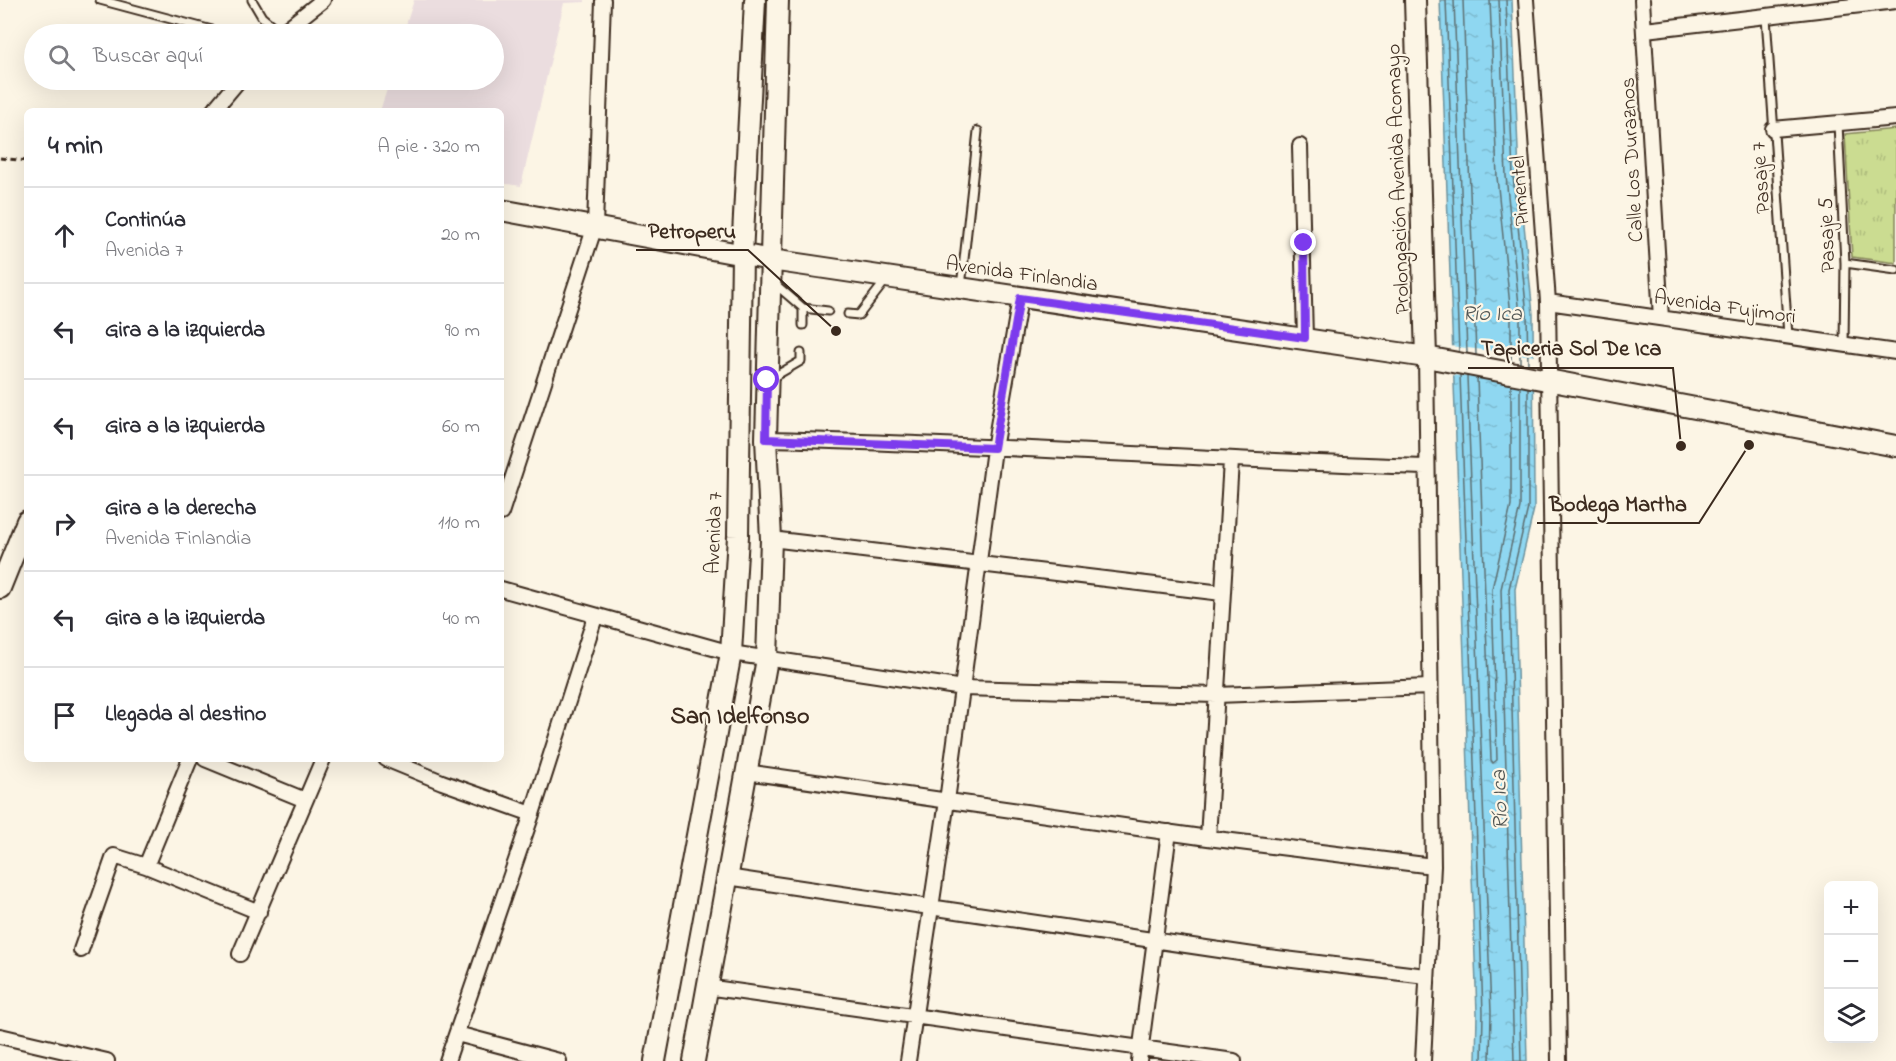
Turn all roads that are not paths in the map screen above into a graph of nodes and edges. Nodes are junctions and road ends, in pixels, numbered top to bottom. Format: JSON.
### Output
{"nodes":[{"id":1,"x":100,"y":0,"type":"edge"},
{"id":2,"x":252,"y":0,"type":"edge"},
{"id":3,"x":323,"y":0,"type":"edge"},
{"id":4,"x":603,"y":0,"type":"edge"},
{"id":5,"x":755,"y":0,"type":"edge"},
{"id":6,"x":778,"y":0,"type":"edge"},
{"id":7,"x":1415,"y":0,"type":"edge"},
{"id":8,"x":1526,"y":0,"type":"edge"},
{"id":9,"x":1642,"y":0,"type":"edge"},
{"id":10,"x":1896,"y":1,"type":"edge"},
{"id":11,"x":1766,"y":17,"type":"junction"},
{"id":12,"x":190,"y":24,"type":"edge"},
{"id":13,"x":270,"y":24,"type":"edge"},
{"id":14,"x":293,"y":24,"type":"edge"},
{"id":15,"x":1645,"y":30,"type":"junction"},
{"id":16,"x":231,"y":90,"type":"edge"},
{"id":17,"x":216,"y":108,"type":"edge"},
{"id":18,"x":1896,"y":118,"type":"edge"},
{"id":19,"x":1838,"y":124,"type":"junction"},
{"id":20,"x":1773,"y":129,"type":"junction"},
{"id":21,"x":978,"y":131,"type":"dead end"},
{"id":22,"x":1300,"y":146,"type":"dead end"},
{"id":23,"x":504,"y":211,"type":"edge"},
{"id":24,"x":595,"y":226,"type":"junction"},
{"id":25,"x":742,"y":255,"type":"junction"},
{"id":26,"x":771,"y":260,"type":"junction"},
{"id":27,"x":1845,"y":263,"type":"junction"},
{"id":28,"x":1896,"y":270,"type":"edge"},
{"id":29,"x":888,"y":278,"type":"junction"},
{"id":30,"x":771,"y":280,"type":"junction"},
{"id":31,"x":961,"y":289,"type":"junction"},
{"id":32,"x":1020,"y":298,"type":"junction"},
{"id":33,"x":1548,"y":302,"type":"junction"},
{"id":34,"x":803,"y":308,"type":"junction"},
{"id":35,"x":828,"y":311,"type":"dead end"},
{"id":36,"x":848,"y":314,"type":"dead end"},
{"id":37,"x":1661,"y":318,"type":"junction"},
{"id":38,"x":803,"y":325,"type":"dead end"},
{"id":39,"x":1788,"y":336,"type":"junction"},
{"id":40,"x":1305,"y":338,"type":"junction"},
{"id":41,"x":1844,"y":345,"type":"junction"},
{"id":42,"x":1896,"y":352,"type":"edge"},
{"id":43,"x":801,"y":353,"type":"dead end"},
{"id":44,"x":1435,"y":358,"type":"junction"},
{"id":45,"x":1544,"y":377,"type":"junction"},
{"id":46,"x":767,"y":380,"type":"junction"},
{"id":47,"x":766,"y":439,"type":"junction"},
{"id":48,"x":1896,"y":446,"type":"edge"},
{"id":49,"x":994,"y":448,"type":"junction"},
{"id":50,"x":1231,"y":461,"type":"junction"},
{"id":51,"x":1425,"y":466,"type":"junction"},
{"id":52,"x":504,"y":504,"type":"edge"},
{"id":53,"x":24,"y":528,"type":"edge"},
{"id":54,"x":771,"y":539,"type":"junction"},
{"id":55,"x":979,"y":564,"type":"junction"},
{"id":56,"x":0,"y":588,"type":"edge"},
{"id":57,"x":504,"y":590,"type":"edge"},
{"id":58,"x":1222,"y":593,"type":"junction"},
{"id":59,"x":595,"y":617,"type":"junction"},
{"id":60,"x":731,"y":653,"type":"junction"},
{"id":61,"x":767,"y":659,"type":"junction"},
{"id":62,"x":1430,"y":687,"type":"junction"},
{"id":63,"x":963,"y":688,"type":"junction"},
{"id":64,"x":1216,"y":695,"type":"junction"},
{"id":65,"x":189,"y":762,"type":"edge"},
{"id":66,"x":212,"y":762,"type":"edge"},
{"id":67,"x":321,"y":762,"type":"edge"},
{"id":68,"x":393,"y":762,"type":"edge"},
{"id":69,"x":746,"y":772,"type":"junction"},
{"id":70,"x":305,"y":800,"type":"junction"},
{"id":71,"x":947,"y":801,"type":"junction"},
{"id":72,"x":532,"y":814,"type":"junction"},
{"id":73,"x":1169,"y":832,"type":"junction"},
{"id":74,"x":1208,"y":837,"type":"junction"},
{"id":75,"x":146,"y":866,"type":"junction"},
{"id":76,"x":1433,"y":866,"type":"junction"},
{"id":77,"x":727,"y":877,"type":"junction"},
{"id":78,"x":932,"y":906,"type":"junction"},
{"id":79,"x":259,"y":912,"type":"junction"},
{"id":80,"x":1155,"y":939,"type":"junction"},
{"id":81,"x":81,"y":950,"type":"dead end"},
{"id":82,"x":240,"y":954,"type":"dead end"},
{"id":83,"x":1426,"y":976,"type":"junction"},
{"id":84,"x":706,"y":987,"type":"junction"},
{"id":85,"x":916,"y":1018,"type":"junction"},
{"id":86,"x":456,"y":1034,"type":"junction"},
{"id":87,"x":0,"y":1036,"type":"edge"},
{"id":88,"x":1140,"y":1054,"type":"edge"},
{"id":89,"x":107,"y":1061,"type":"edge"},
{"id":90,"x":447,"y":1061,"type":"edge"},
{"id":91,"x":559,"y":1061,"type":"edge"},
{"id":92,"x":655,"y":1061,"type":"edge"},
{"id":93,"x":694,"y":1061,"type":"edge"},
{"id":94,"x":908,"y":1061,"type":"edge"},
{"id":95,"x":1234,"y":1061,"type":"edge"},
{"id":96,"x":1424,"y":1061,"type":"edge"},
{"id":97,"x":1558,"y":1061,"type":"edge"}],
"edges":[{"from":1,"to":12,"type":"lane"},
{"from":2,"to":13,"type":"lane"},
{"from":3,"to":14,"type":"street"},
{"from":4,"to":24,"type":"street"},
{"from":5,"to":25,"type":"street","name":"Avenida 7"},
{"from":6,"to":26,"type":"street"},
{"from":7,"to":44,"type":"street","name":"Prolongación Avenida Acomayo"},
{"from":8,"to":33,"type":"street","name":"Pimentel"},
{"from":9,"to":15,"type":"street","name":"Calle Los Duraznos"},
{"from":10,"to":11,"type":"street"},
{"from":11,"to":15,"type":"street"},
{"from":11,"to":20,"type":"lane","name":"Pasaje 7"},
{"from":15,"to":37,"type":"street","name":"Calle Los Duraznos"},
{"from":16,"to":17,"type":"street"},
{"from":18,"to":19,"type":"street"},
{"from":19,"to":20,"type":"street"},
{"from":19,"to":27,"type":"lane","name":"Pasaje 5"},
{"from":20,"to":39,"type":"lane","name":"Pasaje 7"},
{"from":21,"to":31,"type":"lane"},
{"from":22,"to":40,"type":"street"},
{"from":23,"to":24,"type":"street","name":"Avenida Finlandia"},
{"from":24,"to":25,"type":"street","name":"Avenida Finlandia"},
{"from":24,"to":52,"type":"street"},
{"from":25,"to":26,"type":"street","name":"Avenida Finlandia"},
{"from":25,"to":60,"type":"street","name":"Avenida 7"},
{"from":26,"to":29,"type":"street","name":"Avenida Finlandia"},
{"from":26,"to":30,"type":"street"},
{"from":27,"to":28,"type":"lane"},
{"from":27,"to":41,"type":"lane","name":"Pasaje 5"},
{"from":29,"to":31,"type":"street","name":"Avenida Finlandia"},
{"from":29,"to":36,"type":"lane"},
{"from":30,"to":34,"type":"lane"},
{"from":30,"to":46,"type":"street"},
{"from":31,"to":32,"type":"street","name":"Avenida Finlandia"},
{"from":32,"to":40,"type":"street","name":"Avenida Finlandia"},
{"from":32,"to":49,"type":"street"},
{"from":33,"to":37,"type":"street","name":"Avenida Fujimori"},
{"from":33,"to":45,"type":"street","name":"Pimentel"},
{"from":34,"to":35,"type":"lane"},
{"from":34,"to":38,"type":"lane"},
{"from":37,"to":39,"type":"street","name":"Avenida Fujimori"},
{"from":39,"to":41,"type":"street","name":"Avenida Fujimori"},
{"from":40,"to":44,"type":"street","name":"Avenida Finlandia"},
{"from":41,"to":42,"type":"street","name":"Avenida Fujimori"},
{"from":43,"to":46,"type":"lane"},
{"from":44,"to":45,"type":"street","name":"Avenida Finlandia"},
{"from":44,"to":51,"type":"street"},
{"from":45,"to":48,"type":"street","name":"Avenida Finlandia"},
{"from":45,"to":97,"type":"street","name":"Pimentel"},
{"from":46,"to":47,"type":"street"},
{"from":47,"to":49,"type":"street"},
{"from":47,"to":54,"type":"street"},
{"from":49,"to":50,"type":"street"},
{"from":49,"to":55,"type":"street"},
{"from":50,"to":51,"type":"street"},
{"from":50,"to":58,"type":"street"},
{"from":51,"to":62,"type":"street"},
{"from":53,"to":56,"type":"street"},
{"from":54,"to":55,"type":"street"},
{"from":54,"to":61,"type":"street"},
{"from":55,"to":58,"type":"street"},
{"from":55,"to":63,"type":"street"},
{"from":57,"to":59,"type":"street"},
{"from":58,"to":64,"type":"street"},
{"from":59,"to":60,"type":"street"},
{"from":59,"to":72,"type":"street"},
{"from":60,"to":61,"type":"street"},
{"from":60,"to":92,"type":"street","name":"Avenida 7"},
{"from":61,"to":63,"type":"street"},
{"from":61,"to":69,"type":"street"},
{"from":62,"to":64,"type":"street"},
{"from":62,"to":76,"type":"street"},
{"from":63,"to":64,"type":"street"},
{"from":63,"to":71,"type":"street"},
{"from":64,"to":74,"type":"street"},
{"from":65,"to":75,"type":"street"},
{"from":66,"to":70,"type":"street"},
{"from":67,"to":70,"type":"street"},
{"from":68,"to":72,"type":"street"},
{"from":69,"to":71,"type":"street"},
{"from":69,"to":77,"type":"street"},
{"from":70,"to":79,"type":"street"},
{"from":71,"to":73,"type":"street"},
{"from":71,"to":78,"type":"street"},
{"from":72,"to":86,"type":"street"},
{"from":73,"to":74,"type":"street"},
{"from":73,"to":80,"type":"street"},
{"from":74,"to":76,"type":"street"},
{"from":75,"to":79,"type":"street"},
{"from":75,"to":81,"type":"street"},
{"from":76,"to":83,"type":"street"},
{"from":77,"to":78,"type":"street"},
{"from":77,"to":84,"type":"street"},
{"from":78,"to":80,"type":"street"},
{"from":78,"to":85,"type":"street"},
{"from":79,"to":82,"type":"street"},
{"from":80,"to":83,"type":"street"},
{"from":80,"to":88,"type":"street"},
{"from":83,"to":96,"type":"street"},
{"from":84,"to":85,"type":"street"},
{"from":84,"to":93,"type":"street"},
{"from":85,"to":88,"type":"street"},
{"from":85,"to":94,"type":"street"},
{"from":86,"to":90,"type":"street"},
{"from":86,"to":91,"type":"street"},
{"from":87,"to":89,"type":"street"},
{"from":88,"to":95,"type":"street"}]}
